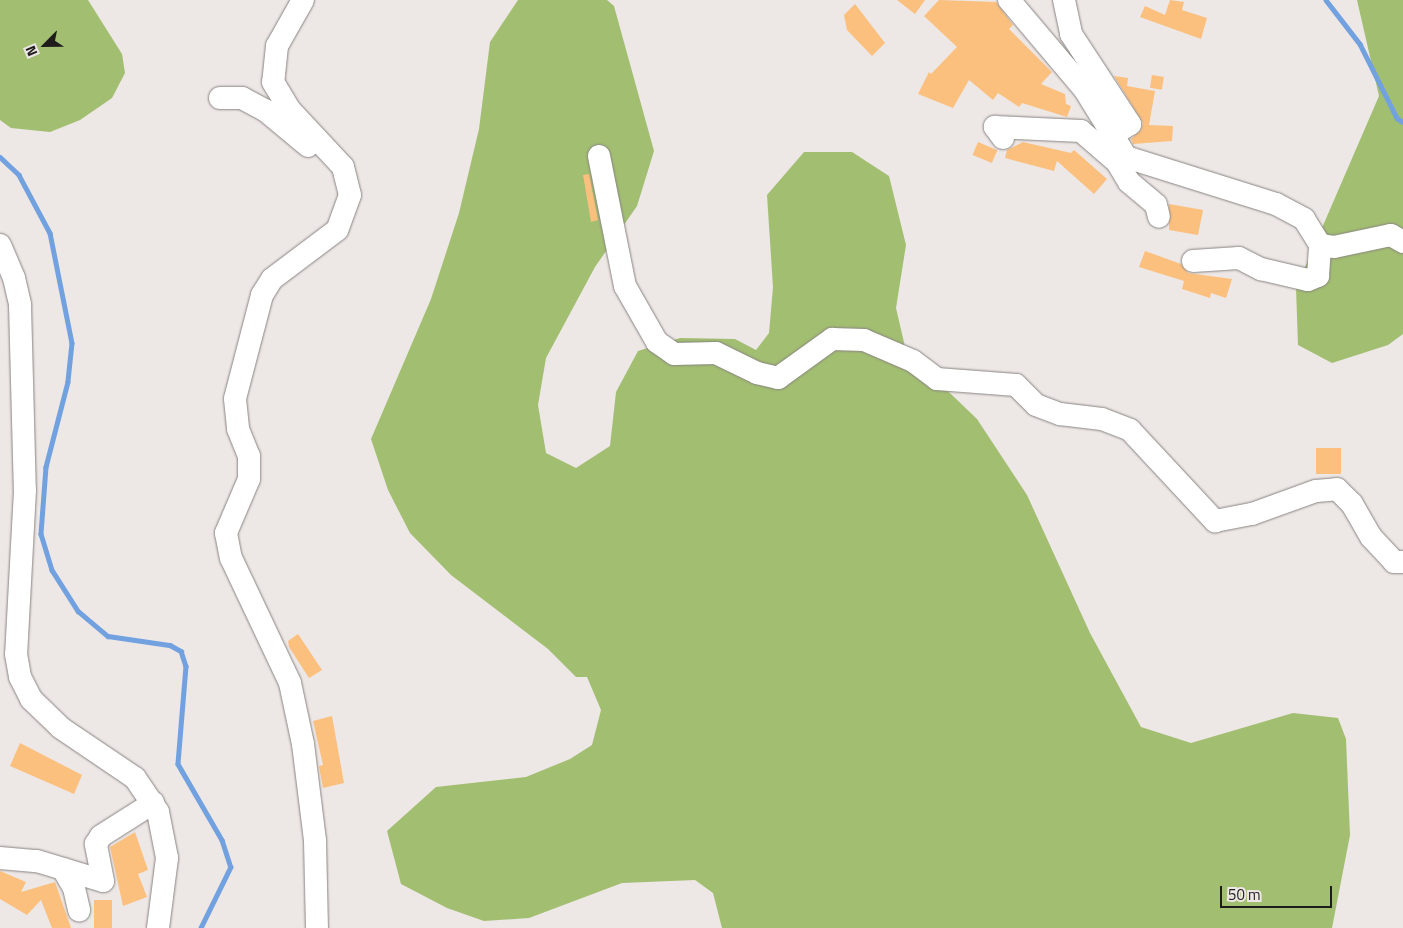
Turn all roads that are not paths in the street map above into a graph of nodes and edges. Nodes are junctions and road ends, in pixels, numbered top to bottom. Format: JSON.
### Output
{"nodes":[{"id":1,"x":302,"y":0,"type":"edge"},
{"id":2,"x":1009,"y":0,"type":"edge"},
{"id":3,"x":1064,"y":0,"type":"edge"},
{"id":4,"x":220,"y":98,"type":"dead end"},
{"id":5,"x":1113,"y":135,"type":"junction"},
{"id":6,"x":1003,"y":138,"type":"dead end"},
{"id":7,"x":328,"y":149,"type":"junction"},
{"id":8,"x":599,"y":156,"type":"dead end"},
{"id":9,"x":1122,"y":159,"type":"junction"},
{"id":10,"x":1159,"y":217,"type":"dead end"},
{"id":11,"x":1403,"y":242,"type":"edge"},
{"id":12,"x":0,"y":245,"type":"edge"},
{"id":13,"x":1320,"y":245,"type":"junction"},
{"id":14,"x":1193,"y":261,"type":"dead end"},
{"id":15,"x":1403,"y":562,"type":"edge"},
{"id":16,"x":153,"y":803,"type":"junction"},
{"id":17,"x":0,"y":858,"type":"edge"},
{"id":18,"x":63,"y":869,"type":"junction"},
{"id":19,"x":79,"y":910,"type":"dead end"},
{"id":20,"x":158,"y":928,"type":"edge"},
{"id":21,"x":317,"y":928,"type":"edge"}],
"edges":[{"from":1,"to":7,"type":"street"},
{"from":2,"to":5,"type":"street"},
{"from":3,"to":5,"type":"street"},
{"from":4,"to":7,"type":"street"},
{"from":5,"to":9,"type":"street"},
{"from":6,"to":9,"type":"street"},
{"from":7,"to":21,"type":"street"},
{"from":8,"to":15,"type":"street"},
{"from":9,"to":10,"type":"street"},
{"from":9,"to":13,"type":"street"},
{"from":11,"to":13,"type":"street"},
{"from":12,"to":16,"type":"street"},
{"from":13,"to":14,"type":"street"},
{"from":16,"to":18,"type":"street"},
{"from":16,"to":20,"type":"street"},
{"from":17,"to":18,"type":"street"},
{"from":18,"to":19,"type":"street"}]}
